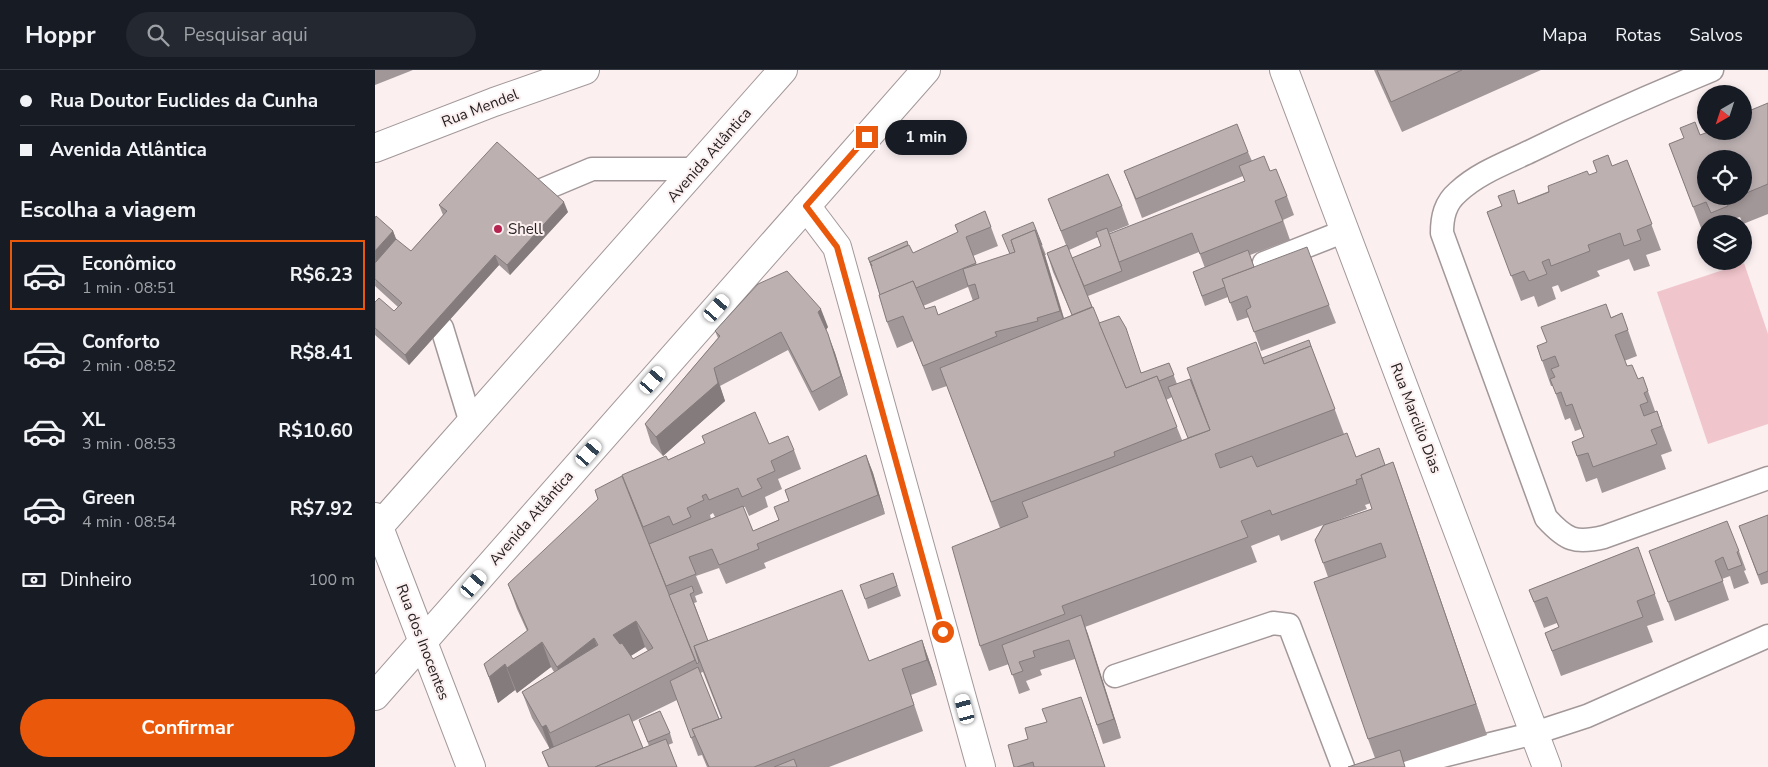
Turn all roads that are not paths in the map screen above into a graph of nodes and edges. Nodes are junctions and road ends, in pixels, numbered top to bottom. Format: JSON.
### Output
{"nodes":[{"id":1,"x":585,"y":70,"type":"edge"},
{"id":2,"x":783,"y":70,"type":"edge"},
{"id":3,"x":926,"y":70,"type":"edge"},
{"id":4,"x":1283,"y":70,"type":"edge"},
{"id":5,"x":1712,"y":70,"type":"edge"},
{"id":6,"x":375,"y":148,"type":"edge"},
{"id":7,"x":695,"y":170,"type":"junction"},
{"id":8,"x":542,"y":190,"type":"edge"},
{"id":9,"x":806,"y":206,"type":"junction"},
{"id":10,"x":1345,"y":231,"type":"junction"},
{"id":11,"x":1264,"y":263,"type":"edge"},
{"id":12,"x":442,"y":328,"type":"dead end"},
{"id":13,"x":471,"y":423,"type":"junction"},
{"id":14,"x":1768,"y":478,"type":"edge"},
{"id":15,"x":376,"y":525,"type":"edge"},
{"id":16,"x":1768,"y":636,"type":"edge"},
{"id":17,"x":423,"y":642,"type":"junction"},
{"id":18,"x":1115,"y":676,"type":"dead end"},
{"id":19,"x":375,"y":696,"type":"edge"},
{"id":20,"x":1535,"y":733,"type":"junction"},
{"id":21,"x":471,"y":767,"type":"edge"},
{"id":22,"x":981,"y":767,"type":"edge"},
{"id":23,"x":1343,"y":767,"type":"edge"},
{"id":24,"x":1398,"y":767,"type":"edge"},
{"id":25,"x":1547,"y":767,"type":"edge"}],
"edges":[{"from":1,"to":6,"type":"street","name":"Rua Mendel"},
{"from":2,"to":7,"type":"street","name":"Avenida Atlântica"},
{"from":3,"to":9,"type":"street","name":"Avenida Atlântica"},
{"from":4,"to":10,"type":"street","name":"Rua Marcilio Dias"},
{"from":5,"to":14,"type":"lane"},
{"from":7,"to":8,"type":"lane"},
{"from":7,"to":13,"type":"street","name":"Avenida Atlântica"},
{"from":9,"to":17,"type":"street","name":"Avenida Atlântica"},
{"from":9,"to":22,"type":"street"},
{"from":10,"to":11,"type":"lane"},
{"from":10,"to":20,"type":"street","name":"Rua Marcilio Dias"},
{"from":12,"to":13,"type":"lane"},
{"from":13,"to":15,"type":"street","name":"Avenida Atlântica"},
{"from":15,"to":17,"type":"street","name":"Rua dos Inocentes"},
{"from":16,"to":20,"type":"lane"},
{"from":17,"to":19,"type":"street","name":"Avenida Atlântica"},
{"from":17,"to":21,"type":"street","name":"Rua dos Inocentes"},
{"from":18,"to":23,"type":"lane"},
{"from":20,"to":24,"type":"lane"},
{"from":20,"to":25,"type":"street","name":"Rua Marcilio Dias"}]}
